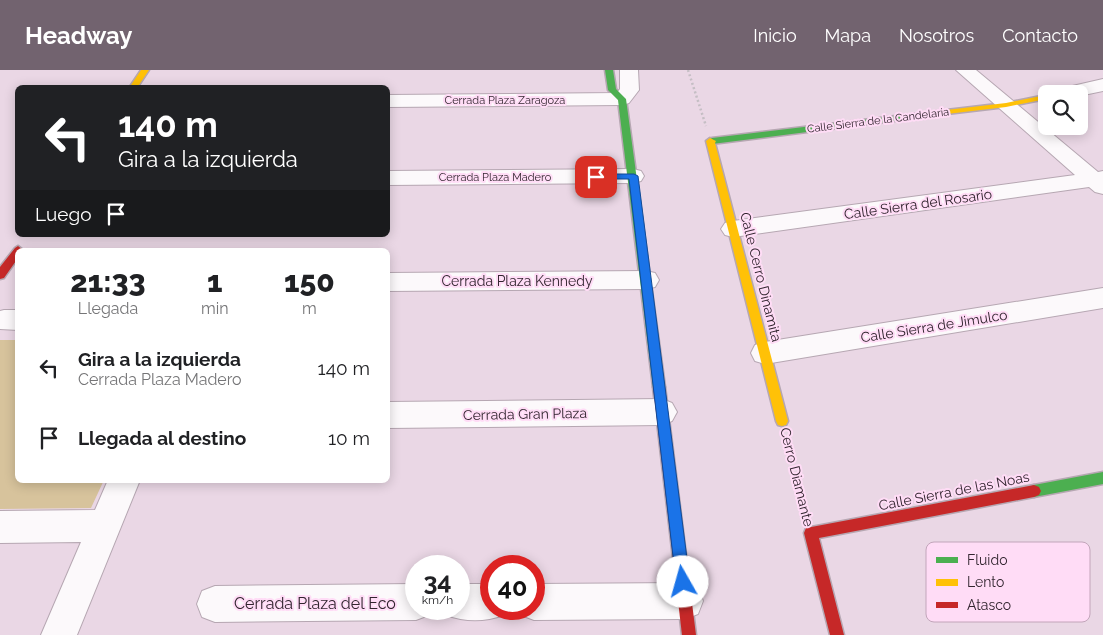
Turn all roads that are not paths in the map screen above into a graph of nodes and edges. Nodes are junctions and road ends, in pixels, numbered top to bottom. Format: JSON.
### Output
{"nodes":[{"id":1,"x":145,"y":70,"type":"edge"},
{"id":2,"x":609,"y":70,"type":"edge"},
{"id":3,"x":629,"y":70,"type":"edge"},
{"id":4,"x":965,"y":70,"type":"edge"},
{"id":5,"x":135,"y":85,"type":"edge"},
{"id":6,"x":1103,"y":85,"type":"edge"},
{"id":7,"x":1088,"y":88,"type":"edge"},
{"id":8,"x":1038,"y":99,"type":"edge"},
{"id":9,"x":622,"y":100,"type":"junction"},
{"id":10,"x":390,"y":101,"type":"edge"},
{"id":11,"x":1006,"y":105,"type":"junction"},
{"id":12,"x":710,"y":141,"type":"joint"},
{"id":13,"x":634,"y":176,"type":"junction"},
{"id":14,"x":390,"y":178,"type":"edge"},
{"id":15,"x":1100,"y":182,"type":"edge"},
{"id":16,"x":733,"y":229,"type":"junction"},
{"id":17,"x":15,"y":254,"type":"edge"},
{"id":18,"x":0,"y":275,"type":"edge"},
{"id":19,"x":646,"y":280,"type":"junction"},
{"id":20,"x":390,"y":282,"type":"edge"},
{"id":21,"x":1103,"y":298,"type":"edge"},
{"id":22,"x":765,"y":353,"type":"junction"},
{"id":23,"x":662,"y":412,"type":"junction"},
{"id":24,"x":390,"y":415,"type":"edge"},
{"id":25,"x":782,"y":421,"type":"road end"},
{"id":26,"x":1103,"y":478,"type":"edge"},
{"id":27,"x":123,"y":483,"type":"edge"},
{"id":28,"x":105,"y":526,"type":"junction"},
{"id":29,"x":0,"y":527,"type":"edge"},
{"id":30,"x":685,"y":601,"type":"junction"},
{"id":31,"x":405,"y":602,"type":"edge"},
{"id":32,"x":545,"y":602,"type":"edge"},
{"id":33,"x":215,"y":604,"type":"dead end"},
{"id":34,"x":59,"y":635,"type":"edge"},
{"id":35,"x":689,"y":635,"type":"edge"},
{"id":36,"x":837,"y":635,"type":"edge"}],
"edges":[{"from":1,"to":5,"type":"street"},
{"from":2,"to":9,"type":"street"},
{"from":3,"to":9,"type":"street"},
{"from":4,"to":11,"type":"street"},
{"from":6,"to":7,"type":"street"},
{"from":8,"to":11,"type":"street","name":"Calle Sierra de la Candelaria"},
{"from":9,"to":10,"type":"street","name":"Cerrada Plaza Zaragoza"},
{"from":9,"to":13,"type":"street"},
{"from":11,"to":12,"type":"street","name":"Calle Sierra de la Candelaria"},
{"from":11,"to":15,"type":"street"},
{"from":12,"to":16,"type":"street","name":"Calle Cerro Dinamita"},
{"from":13,"to":14,"type":"street","name":"Cerrada Plaza Madero"},
{"from":13,"to":19,"type":"street"},
{"from":15,"to":16,"type":"street","name":"Calle Sierra del Rosario"},
{"from":16,"to":22,"type":"street","name":"Calle Cerro Dinamita"},
{"from":17,"to":18,"type":"street"},
{"from":19,"to":20,"type":"street","name":"Cerrada Plaza Kennedy"},
{"from":19,"to":23,"type":"street"},
{"from":21,"to":22,"type":"street","name":"Calle Sierra de Jimulco"},
{"from":22,"to":25,"type":"street","name":"Calle Cerro Dinamita"},
{"from":23,"to":24,"type":"street","name":"Cerrada Gran Plaza"},
{"from":23,"to":30,"type":"street"},
{"from":26,"to":36,"type":"street","name":"Calle Sierra de las Noas"},
{"from":27,"to":28,"type":"street"},
{"from":28,"to":29,"type":"street"},
{"from":28,"to":34,"type":"street"},
{"from":30,"to":32,"type":"street"},
{"from":30,"to":35,"type":"street"},
{"from":31,"to":33,"type":"street","name":"Cerrada Plaza del Eco"}]}
